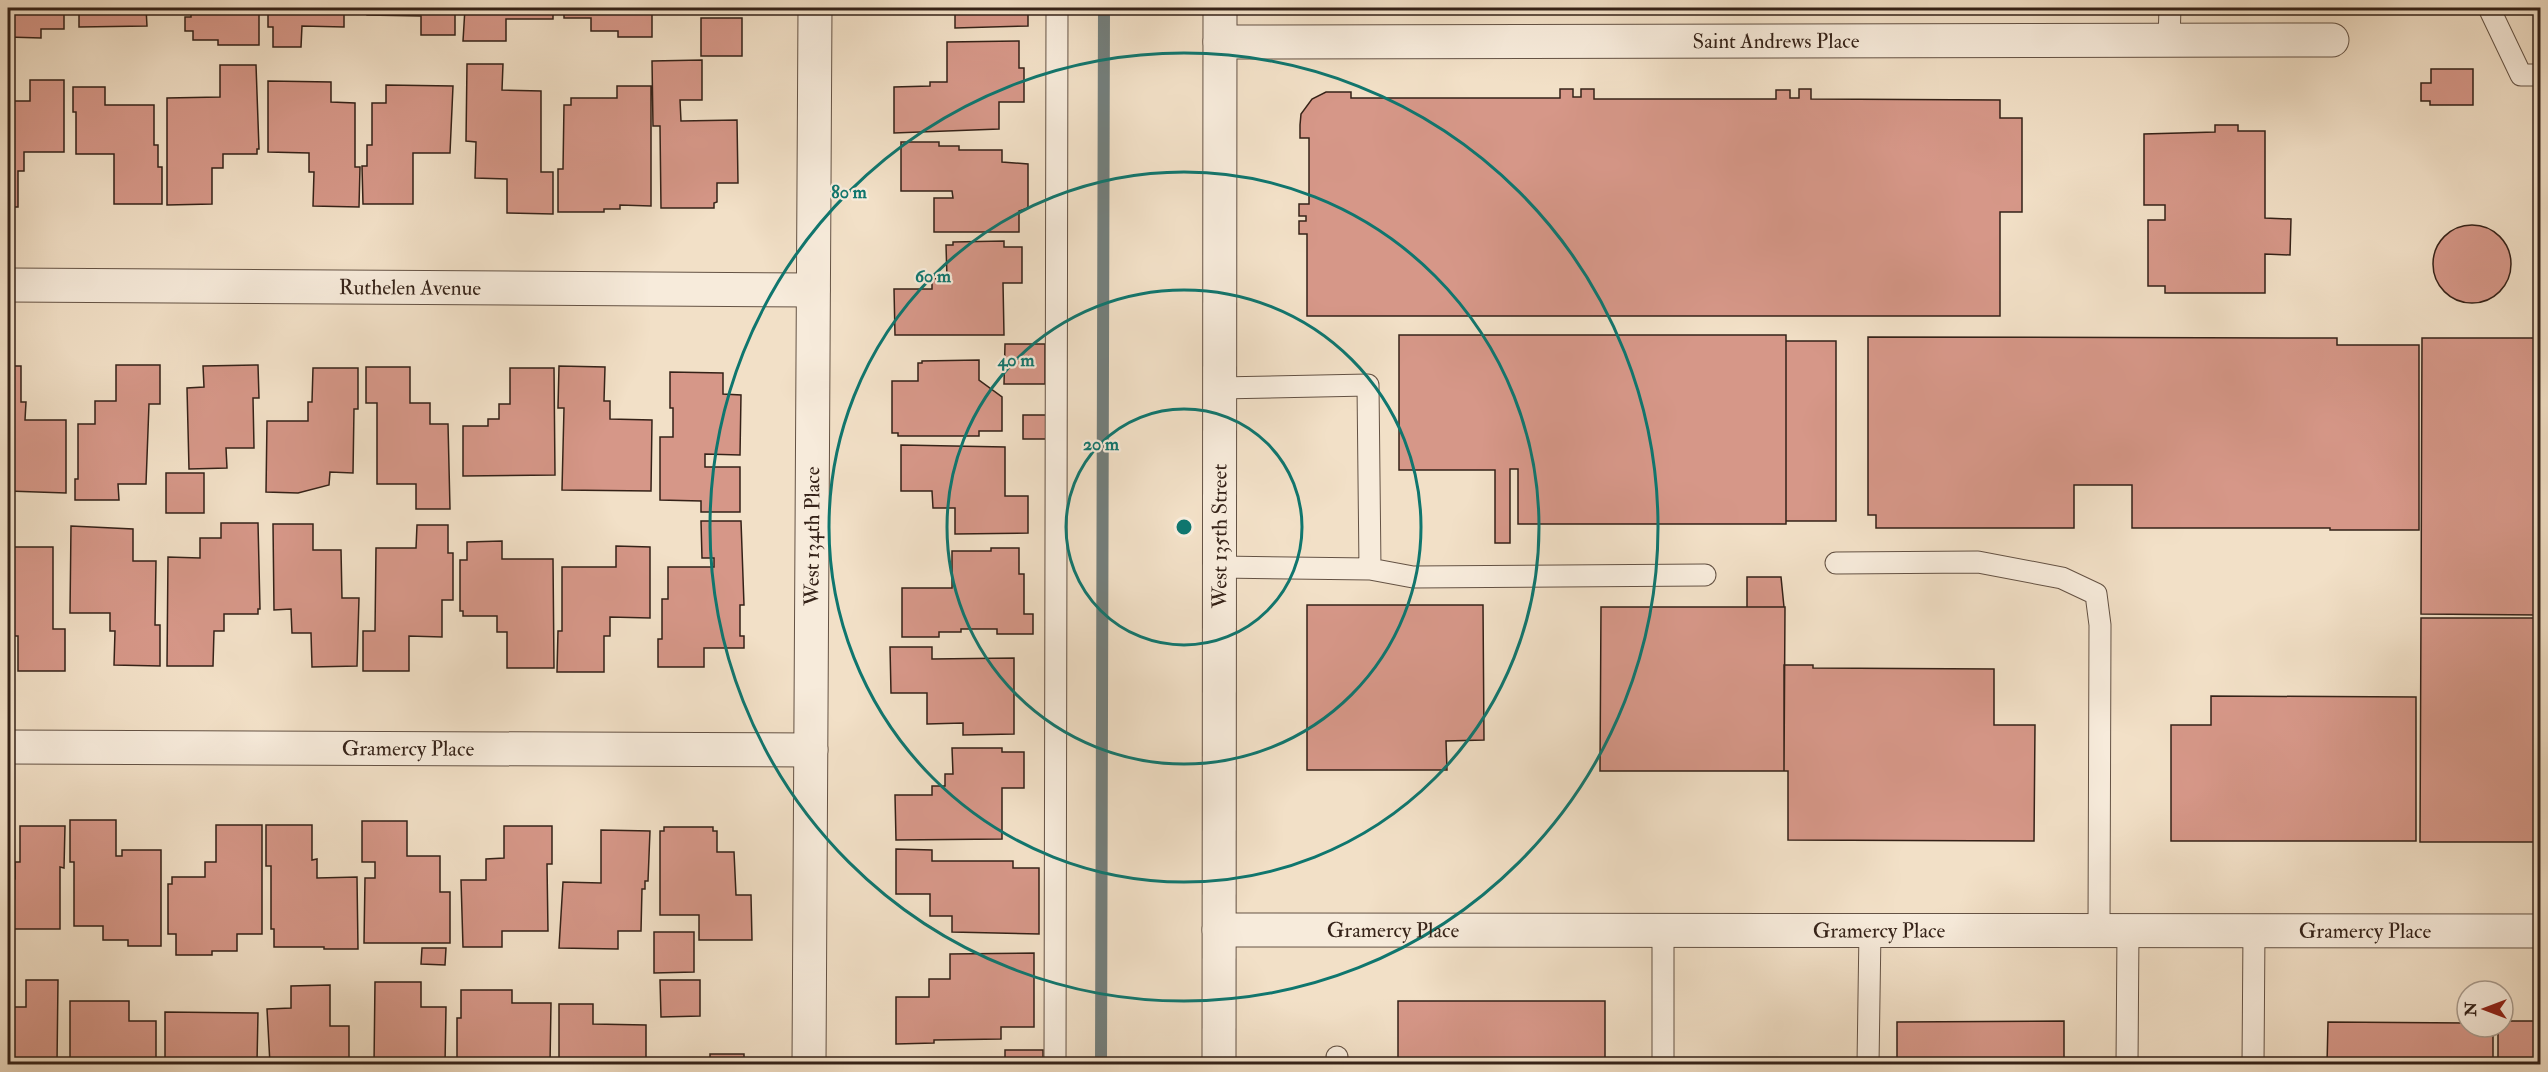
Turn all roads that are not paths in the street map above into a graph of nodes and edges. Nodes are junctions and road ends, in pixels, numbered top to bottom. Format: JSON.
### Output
{"nodes":[{"id":1,"x":815,"y":8,"type":"edge"},
{"id":2,"x":1057,"y":8,"type":"edge"},
{"id":3,"x":1220,"y":8,"type":"edge"},
{"id":4,"x":2170,"y":8,"type":"edge"},
{"id":5,"x":2489,"y":8,"type":"edge"},
{"id":6,"x":2169,"y":40,"type":"junction"},
{"id":7,"x":2332,"y":40,"type":"dead end"},
{"id":8,"x":1220,"y":42,"type":"junction"},
{"id":9,"x":2541,"y":75,"type":"edge"},
{"id":10,"x":8,"y":285,"type":"edge"},
{"id":11,"x":813,"y":290,"type":"junction"},
{"id":12,"x":1219,"y":388,"type":"junction"},
{"id":13,"x":1836,"y":563,"type":"dead end"},
{"id":14,"x":1219,"y":567,"type":"junction"},
{"id":15,"x":1370,"y":569,"type":"junction"},
{"id":16,"x":1705,"y":575,"type":"dead end"},
{"id":17,"x":8,"y":747,"type":"edge"},
{"id":18,"x":811,"y":750,"type":"junction"},
{"id":19,"x":1219,"y":930,"type":"junction"},
{"id":20,"x":1664,"y":930,"type":"junction"},
{"id":21,"x":1870,"y":930,"type":"junction"},
{"id":22,"x":2113,"y":931,"type":"junction"},
{"id":23,"x":2254,"y":931,"type":"junction"},
{"id":24,"x":2541,"y":931,"type":"edge"},
{"id":25,"x":809,"y":1065,"type":"edge"},
{"id":26,"x":1055,"y":1065,"type":"edge"},
{"id":27,"x":1219,"y":1065,"type":"edge"},
{"id":28,"x":1664,"y":1065,"type":"edge"},
{"id":29,"x":1868,"y":1065,"type":"edge"},
{"id":30,"x":2127,"y":1065,"type":"edge"},
{"id":31,"x":2253,"y":1065,"type":"edge"}],
"edges":[{"from":1,"to":11,"type":"street","name":"West 134th Place"},
{"from":2,"to":26,"type":"lane"},
{"from":3,"to":8,"type":"street","name":"West 135th Street"},
{"from":4,"to":6,"type":"lane"},
{"from":5,"to":9,"type":"lane"},
{"from":6,"to":7,"type":"street","name":"Saint Andrews Place"},
{"from":6,"to":8,"type":"street","name":"Saint Andrews Place"},
{"from":8,"to":12,"type":"street","name":"West 135th Street"},
{"from":10,"to":11,"type":"street","name":"Ruthelen Avenue"},
{"from":11,"to":18,"type":"street","name":"West 134th Place"},
{"from":12,"to":14,"type":"street","name":"West 135th Street"},
{"from":12,"to":15,"type":"lane"},
{"from":13,"to":22,"type":"lane"},
{"from":14,"to":15,"type":"lane"},
{"from":14,"to":19,"type":"street","name":"West 135th Street"},
{"from":15,"to":16,"type":"lane"},
{"from":17,"to":18,"type":"street","name":"Gramercy Place"},
{"from":18,"to":25,"type":"street","name":"West 134th Place"},
{"from":19,"to":20,"type":"street","name":"Gramercy Place"},
{"from":19,"to":27,"type":"street","name":"West 135th Street"},
{"from":20,"to":21,"type":"street","name":"Gramercy Place"},
{"from":20,"to":28,"type":"lane"},
{"from":21,"to":22,"type":"street","name":"Gramercy Place"},
{"from":21,"to":29,"type":"lane"},
{"from":22,"to":23,"type":"street","name":"Gramercy Place"},
{"from":22,"to":30,"type":"lane"},
{"from":23,"to":24,"type":"street","name":"Gramercy Place"},
{"from":23,"to":31,"type":"lane"}]}
